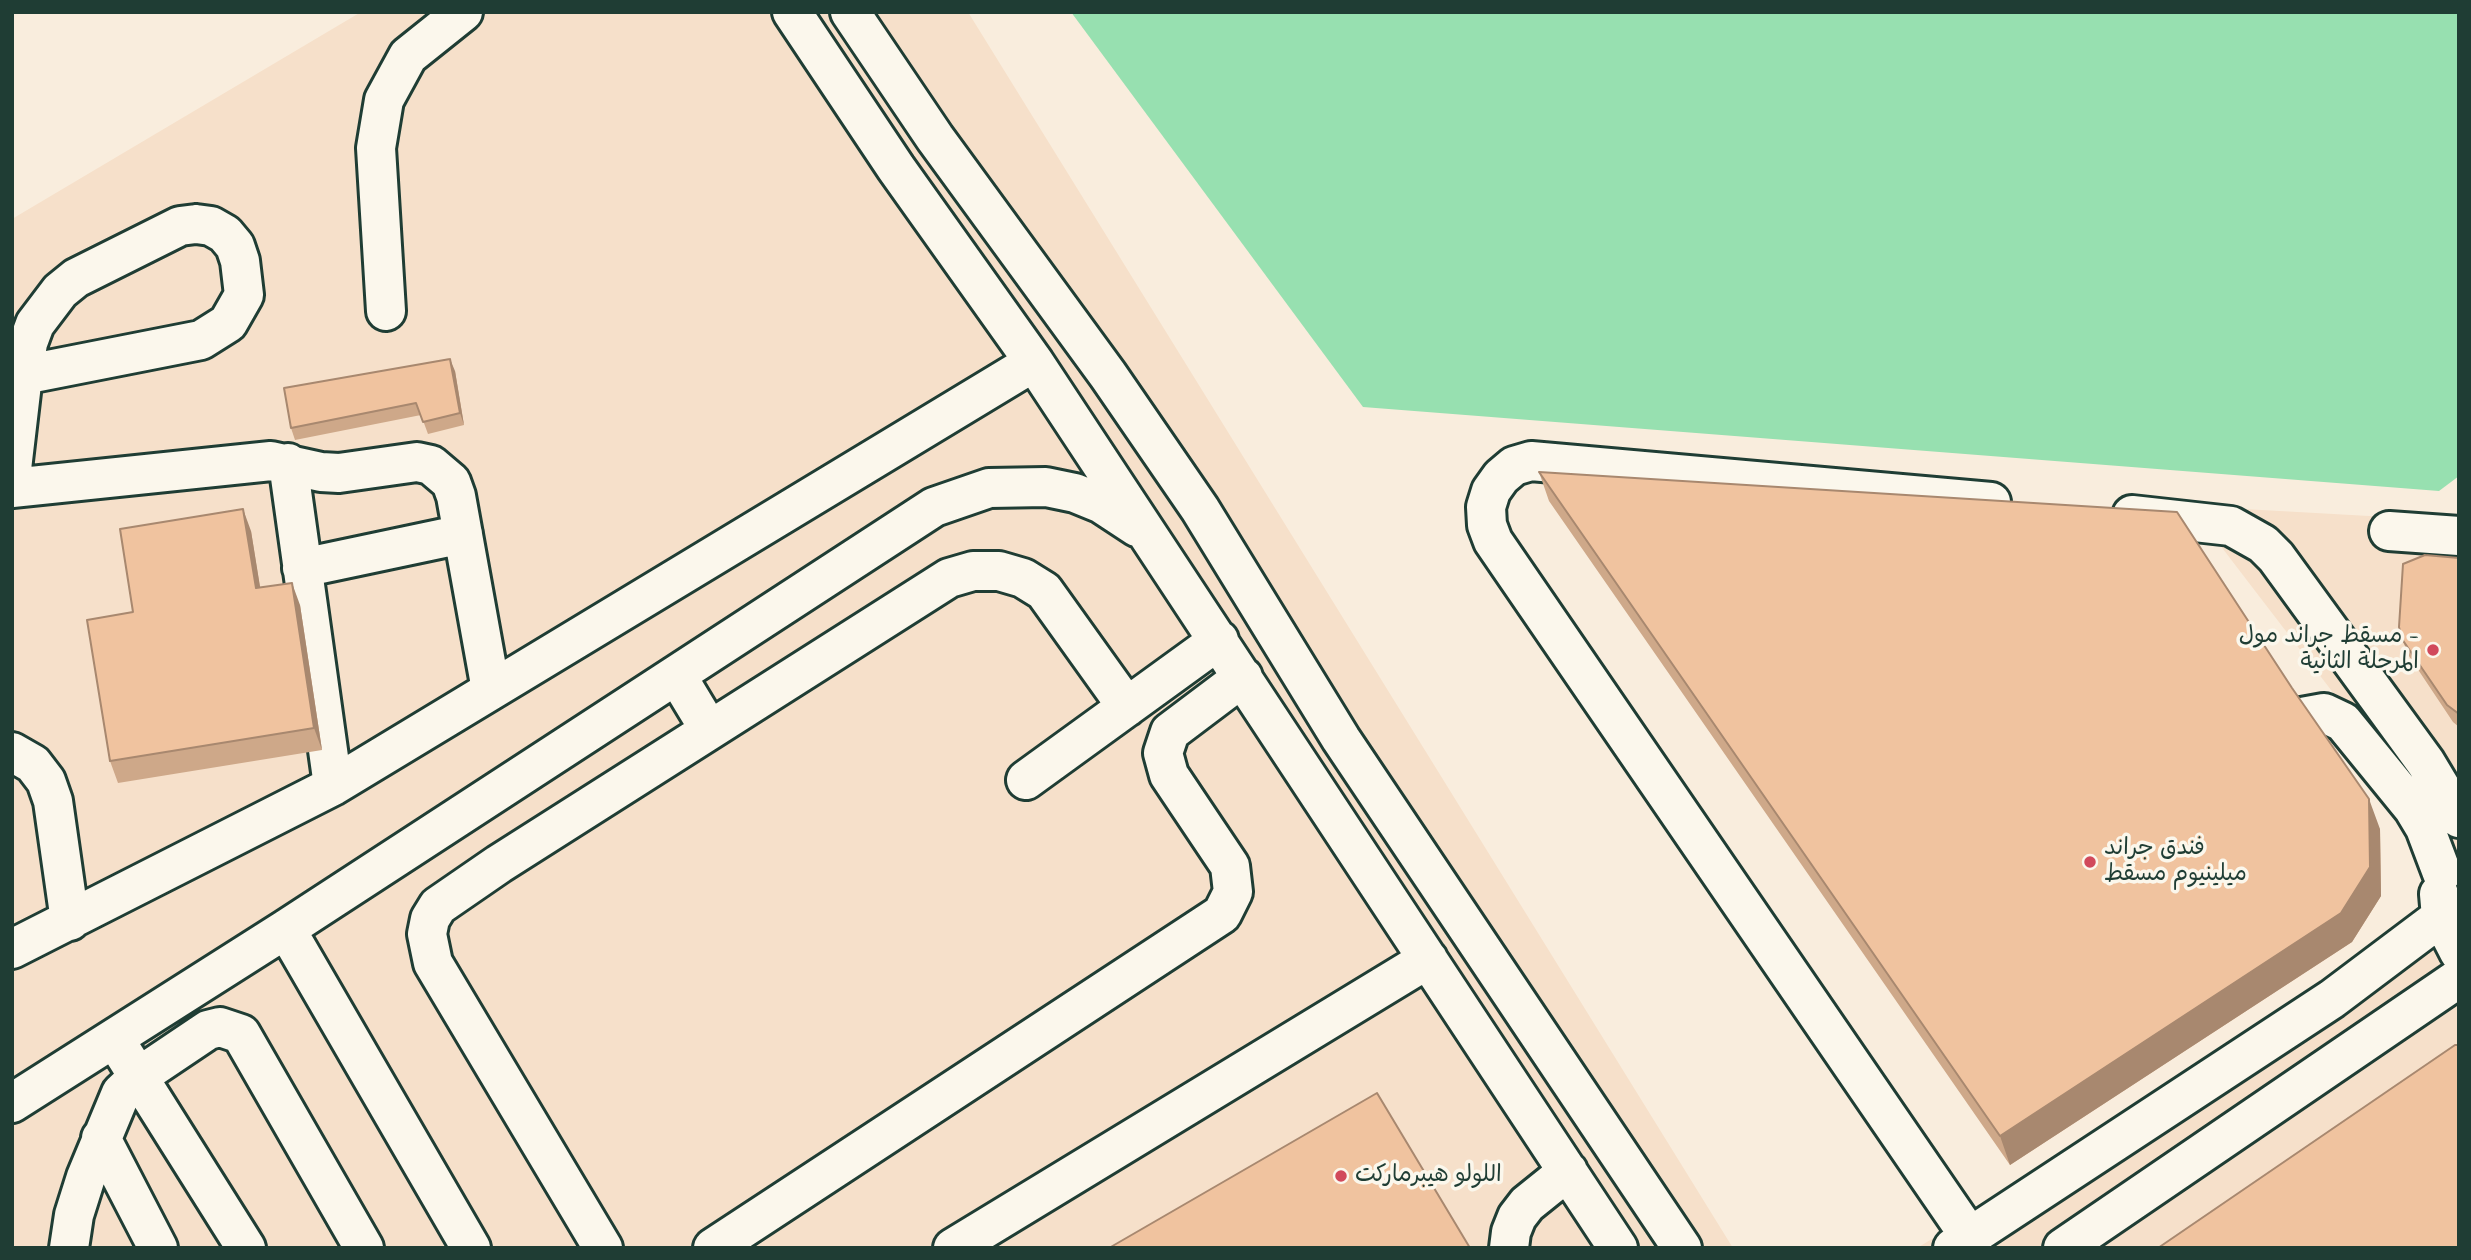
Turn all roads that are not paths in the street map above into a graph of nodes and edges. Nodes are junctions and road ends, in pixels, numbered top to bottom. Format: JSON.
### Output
{"nodes":[{"id":1,"x":463,"y":12,"type":"edge"},
{"id":2,"x":792,"y":12,"type":"edge"},
{"id":3,"x":850,"y":12,"type":"edge"},
{"id":4,"x":386,"y":312,"type":"dead end"},
{"id":5,"x":1034,"y":362,"type":"junction"},
{"id":6,"x":23,"y":375,"type":"junction"},
{"id":7,"x":288,"y":463,"type":"junction"},
{"id":8,"x":12,"y":469,"type":"edge"},
{"id":9,"x":12,"y":488,"type":"edge"},
{"id":10,"x":2032,"y":506,"type":"edge"},
{"id":11,"x":2102,"y":512,"type":"edge"},
{"id":12,"x":2389,"y":531,"type":"dead end"},
{"id":13,"x":463,"y":534,"type":"junction"},
{"id":14,"x":1149,"y":536,"type":"junction"},
{"id":15,"x":2459,"y":536,"type":"edge"},
{"id":16,"x":302,"y":568,"type":"junction"},
{"id":17,"x":1219,"y":640,"type":"junction"},
{"id":18,"x":677,"y":676,"type":"junction"},
{"id":19,"x":1243,"y":677,"type":"junction"},
{"id":20,"x":491,"y":690,"type":"junction"},
{"id":21,"x":1127,"y":707,"type":"junction"},
{"id":22,"x":2302,"y":717,"type":"edge"},
{"id":23,"x":709,"y":729,"type":"junction"},
{"id":24,"x":12,"y":752,"type":"edge"},
{"id":25,"x":1026,"y":780,"type":"dead end"},
{"id":26,"x":333,"y":786,"type":"junction"},
{"id":27,"x":2459,"y":818,"type":"edge"},
{"id":28,"x":2459,"y":840,"type":"edge"},
{"id":29,"x":2442,"y":873,"type":"junction"},
{"id":30,"x":2441,"y":917,"type":"junction"},
{"id":31,"x":70,"y":920,"type":"junction"},
{"id":32,"x":286,"y":929,"type":"junction"},
{"id":33,"x":12,"y":949,"type":"edge"},
{"id":34,"x":2459,"y":952,"type":"edge"},
{"id":35,"x":1428,"y":959,"type":"junction"},
{"id":36,"x":2459,"y":978,"type":"edge"},
{"id":37,"x":104,"y":1044,"type":"junction"},
{"id":38,"x":129,"y":1085,"type":"junction"},
{"id":39,"x":12,"y":1103,"type":"edge"},
{"id":40,"x":101,"y":1138,"type":"junction"},
{"id":41,"x":1568,"y":1171,"type":"junction"},
{"id":42,"x":1961,"y":1242,"type":"edge"},
{"id":43,"x":69,"y":1248,"type":"edge"},
{"id":44,"x":158,"y":1248,"type":"edge"},
{"id":45,"x":217,"y":1248,"type":"edge"},
{"id":46,"x":246,"y":1248,"type":"edge"},
{"id":47,"x":363,"y":1248,"type":"edge"},
{"id":48,"x":471,"y":1248,"type":"edge"},
{"id":49,"x":603,"y":1248,"type":"edge"},
{"id":50,"x":713,"y":1248,"type":"edge"},
{"id":51,"x":953,"y":1248,"type":"edge"},
{"id":52,"x":1509,"y":1248,"type":"edge"},
{"id":53,"x":1618,"y":1248,"type":"edge"},
{"id":54,"x":1682,"y":1248,"type":"edge"},
{"id":55,"x":2063,"y":1248,"type":"edge"}],
"edges":[{"from":1,"to":4,"type":"street"},
{"from":2,"to":5,"type":"street"},
{"from":3,"to":54,"type":"street"},
{"from":5,"to":14,"type":"street"},
{"from":5,"to":20,"type":"street"},
{"from":6,"to":6,"type":"street"},
{"from":6,"to":8,"type":"street"},
{"from":7,"to":9,"type":"street"},
{"from":7,"to":13,"type":"street"},
{"from":7,"to":16,"type":"street"},
{"from":10,"to":42,"type":"street"},
{"from":11,"to":27,"type":"street"},
{"from":12,"to":15,"type":"street"},
{"from":13,"to":16,"type":"street"},
{"from":13,"to":20,"type":"street"},
{"from":14,"to":17,"type":"street"},
{"from":14,"to":18,"type":"street"},
{"from":16,"to":26,"type":"street"},
{"from":17,"to":19,"type":"street"},
{"from":17,"to":21,"type":"street"},
{"from":18,"to":23,"type":"street"},
{"from":18,"to":32,"type":"street"},
{"from":19,"to":35,"type":"street"},
{"from":19,"to":50,"type":"street"},
{"from":20,"to":26,"type":"street"},
{"from":21,"to":23,"type":"street"},
{"from":21,"to":25,"type":"street"},
{"from":22,"to":29,"type":"street"},
{"from":23,"to":49,"type":"street"},
{"from":24,"to":31,"type":"street"},
{"from":26,"to":31,"type":"street"},
{"from":28,"to":29,"type":"street"},
{"from":29,"to":30,"type":"street"},
{"from":30,"to":34,"type":"street"},
{"from":30,"to":42,"type":"street"},
{"from":31,"to":33,"type":"street"},
{"from":32,"to":37,"type":"street"},
{"from":32,"to":48,"type":"street"},
{"from":35,"to":41,"type":"street"},
{"from":35,"to":51,"type":"street"},
{"from":36,"to":55,"type":"street"},
{"from":37,"to":38,"type":"street"},
{"from":37,"to":39,"type":"street"},
{"from":38,"to":40,"type":"street"},
{"from":38,"to":45,"type":"street"},
{"from":38,"to":46,"type":"street"},
{"from":38,"to":47,"type":"street"},
{"from":40,"to":43,"type":"street"},
{"from":40,"to":44,"type":"street"},
{"from":41,"to":52,"type":"street"},
{"from":41,"to":53,"type":"street"}]}
